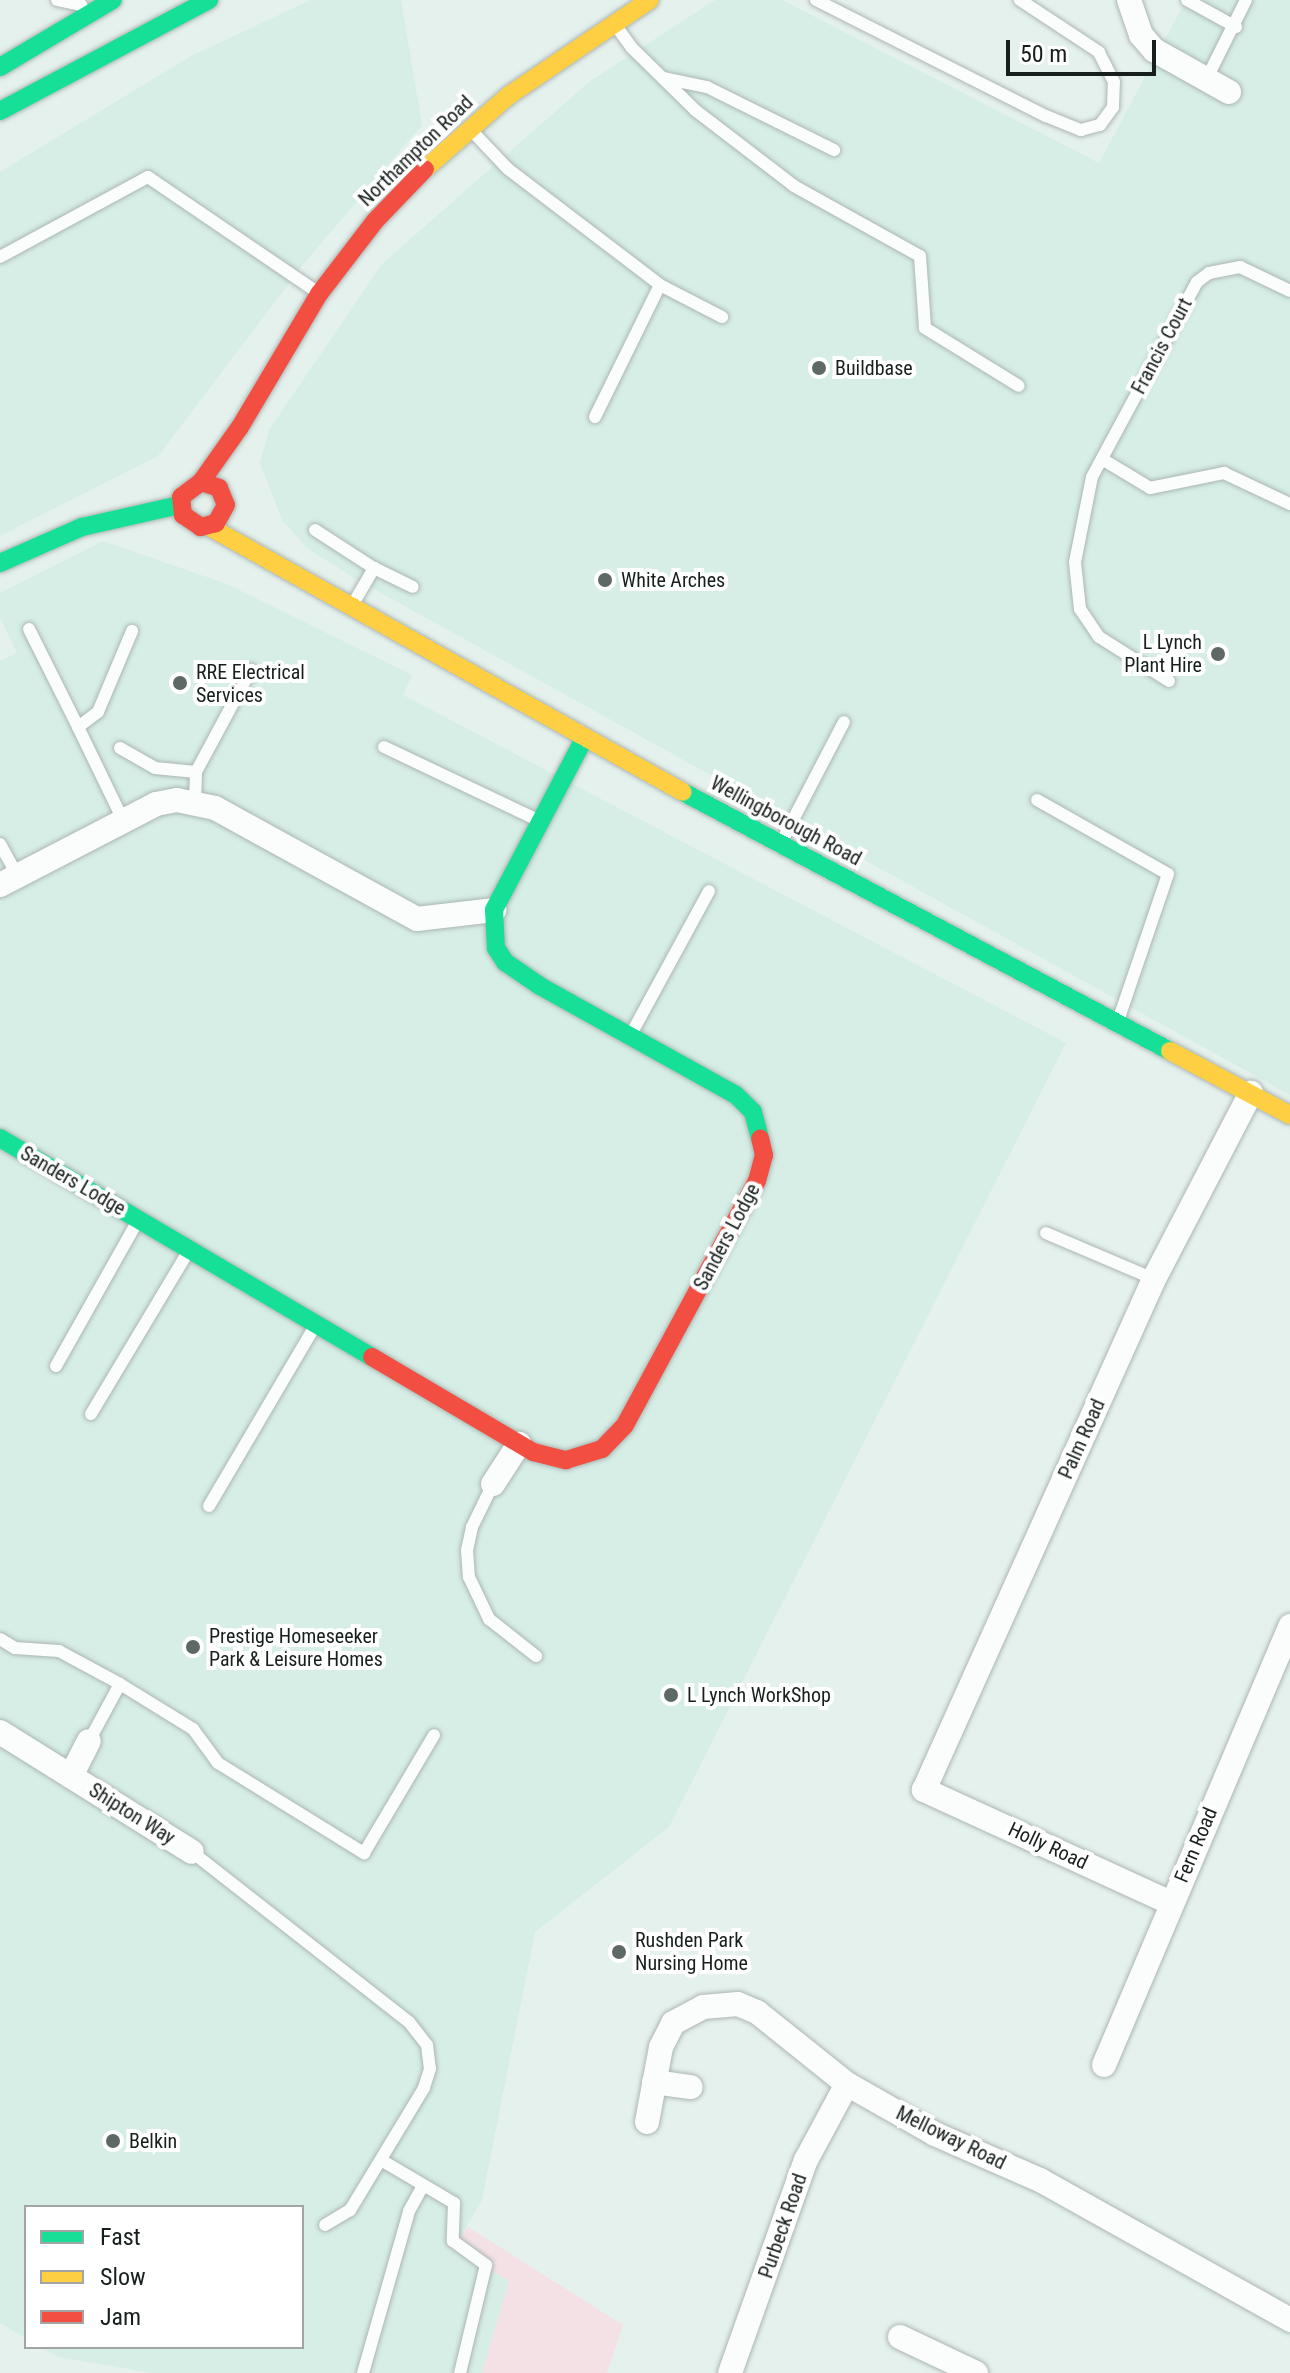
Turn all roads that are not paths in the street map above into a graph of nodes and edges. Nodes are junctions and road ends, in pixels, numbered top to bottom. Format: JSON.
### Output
{"nodes":[{"id":1,"x":57,"y":0,"type":"edge"},
{"id":2,"x":209,"y":0,"type":"edge"},
{"id":3,"x":650,"y":0,"type":"edge"},
{"id":4,"x":816,"y":0,"type":"edge"},
{"id":5,"x":1020,"y":0,"type":"edge"},
{"id":6,"x":1129,"y":0,"type":"edge"},
{"id":7,"x":1187,"y":0,"type":"edge"},
{"id":8,"x":1246,"y":0,"type":"edge"},
{"id":9,"x":106,"y":4,"type":"edge"},
{"id":10,"x":615,"y":23,"type":"junction"},
{"id":11,"x":1236,"y":27,"type":"junction"},
{"id":12,"x":0,"y":67,"type":"edge"},
{"id":13,"x":663,"y":78,"type":"junction"},
{"id":14,"x":1206,"y":80,"type":"junction"},
{"id":15,"x":1229,"y":92,"type":"dead end"},
{"id":16,"x":0,"y":111,"type":"edge"},
{"id":17,"x":469,"y":128,"type":"junction"},
{"id":18,"x":834,"y":150,"type":"dead end"},
{"id":19,"x":0,"y":257,"type":"edge"},
{"id":20,"x":660,"y":285,"type":"junction"},
{"id":21,"x":1290,"y":291,"type":"edge"},
{"id":22,"x":319,"y":294,"type":"junction"},
{"id":23,"x":722,"y":317,"type":"dead end"},
{"id":24,"x":1019,"y":386,"type":"dead end"},
{"id":25,"x":595,"y":417,"type":"dead end"},
{"id":26,"x":1102,"y":459,"type":"junction"},
{"id":27,"x":210,"y":485,"type":"junction"},
{"id":28,"x":1290,"y":504,"type":"edge"},
{"id":29,"x":180,"y":505,"type":"junction"},
{"id":30,"x":224,"y":513,"type":"junction"},
{"id":31,"x":208,"y":526,"type":"junction"},
{"id":32,"x":315,"y":530,"type":"dead end"},
{"id":33,"x":266,"y":557,"type":"junction"},
{"id":34,"x":0,"y":563,"type":"edge"},
{"id":35,"x":374,"y":568,"type":"junction"},
{"id":36,"x":413,"y":587,"type":"dead end"},
{"id":37,"x":349,"y":610,"type":"junction"},
{"id":38,"x":29,"y":629,"type":"dead end"},
{"id":39,"x":132,"y":631,"type":"dead end"},
{"id":40,"x":251,"y":670,"type":"dead end"},
{"id":41,"x":1169,"y":681,"type":"dead end"},
{"id":42,"x":844,"y":722,"type":"dead end"},
{"id":43,"x":78,"y":727,"type":"junction"},
{"id":44,"x":584,"y":739,"type":"junction"},
{"id":45,"x":384,"y":747,"type":"dead end"},
{"id":46,"x":120,"y":748,"type":"dead end"},
{"id":47,"x":196,"y":772,"type":"junction"},
{"id":48,"x":1037,"y":800,"type":"dead end"},
{"id":49,"x":195,"y":802,"type":"junction"},
{"id":50,"x":123,"y":820,"type":"junction"},
{"id":51,"x":541,"y":821,"type":"junction"},
{"id":52,"x":780,"y":843,"type":"junction"},
{"id":53,"x":0,"y":844,"type":"edge"},
{"id":54,"x":9,"y":880,"type":"edge"},
{"id":55,"x":709,"y":891,"type":"dead end"},
{"id":56,"x":494,"y":910,"type":"junction"},
{"id":57,"x":1118,"y":1021,"type":"junction"},
{"id":58,"x":630,"y":1036,"type":"junction"},
{"id":59,"x":1251,"y":1093,"type":"junction"},
{"id":60,"x":1290,"y":1115,"type":"edge"},
{"id":61,"x":0,"y":1138,"type":"edge"},
{"id":62,"x":139,"y":1220,"type":"junction"},
{"id":63,"x":1046,"y":1233,"type":"dead end"},
{"id":64,"x":189,"y":1249,"type":"junction"},
{"id":65,"x":1154,"y":1279,"type":"junction"},
{"id":66,"x":316,"y":1323,"type":"junction"},
{"id":67,"x":56,"y":1366,"type":"dead end"},
{"id":68,"x":91,"y":1414,"type":"dead end"},
{"id":69,"x":519,"y":1444,"type":"junction"},
{"id":70,"x":493,"y":1484,"type":"joint"},
{"id":71,"x":209,"y":1506,"type":"dead end"},
{"id":72,"x":1290,"y":1626,"type":"edge"},
{"id":73,"x":0,"y":1639,"type":"edge"},
{"id":74,"x":536,"y":1656,"type":"dead end"},
{"id":75,"x":120,"y":1684,"type":"junction"},
{"id":76,"x":0,"y":1732,"type":"edge"},
{"id":77,"x":434,"y":1735,"type":"dead end"},
{"id":78,"x":89,"y":1741,"type":"joint"},
{"id":79,"x":71,"y":1776,"type":"junction"},
{"id":80,"x":924,"y":1790,"type":"joint"},
{"id":81,"x":192,"y":1852,"type":"joint"},
{"id":82,"x":1171,"y":1903,"type":"junction"},
{"id":83,"x":1104,"y":2065,"type":"dead end"},
{"id":84,"x":654,"y":2082,"type":"junction"},
{"id":85,"x":847,"y":2084,"type":"junction"},
{"id":86,"x":691,"y":2087,"type":"dead end"},
{"id":87,"x":647,"y":2122,"type":"dead end"},
{"id":88,"x":381,"y":2160,"type":"junction"},
{"id":89,"x":423,"y":2186,"type":"junction"},
{"id":90,"x":325,"y":2225,"type":"dead end"},
{"id":91,"x":1290,"y":2320,"type":"edge"},
{"id":92,"x":900,"y":2337,"type":"dead end"},
{"id":93,"x":960,"y":2370,"type":"edge"},
{"id":94,"x":363,"y":2373,"type":"edge"},
{"id":95,"x":460,"y":2373,"type":"edge"},
{"id":96,"x":730,"y":2373,"type":"edge"}],
"edges":[{"from":1,"to":9,"type":"lane"},
{"from":2,"to":16,"type":"main road"},
{"from":3,"to":10,"type":"main road","name":"Northampton Road"},
{"from":4,"to":5,"type":"lane"},
{"from":6,"to":14,"type":"street"},
{"from":7,"to":11,"type":"lane"},
{"from":8,"to":11,"type":"lane"},
{"from":9,"to":12,"type":"main road"},
{"from":10,"to":13,"type":"lane"},
{"from":10,"to":17,"type":"main road","name":"Northampton Road"},
{"from":11,"to":14,"type":"lane"},
{"from":13,"to":18,"type":"lane"},
{"from":13,"to":24,"type":"lane"},
{"from":14,"to":15,"type":"street"},
{"from":17,"to":20,"type":"lane"},
{"from":17,"to":22,"type":"main road","name":"Northampton Road"},
{"from":19,"to":22,"type":"lane"},
{"from":20,"to":23,"type":"lane"},
{"from":20,"to":25,"type":"lane"},
{"from":21,"to":26,"type":"lane","name":"Francis Court"},
{"from":22,"to":27,"type":"main road","name":"Northampton Road"},
{"from":26,"to":28,"type":"lane"},
{"from":26,"to":41,"type":"lane","name":"Francis Court"},
{"from":27,"to":29,"type":"main road"},
{"from":27,"to":30,"type":"main road"},
{"from":29,"to":31,"type":"main road"},
{"from":29,"to":34,"type":"main road"},
{"from":30,"to":31,"type":"main road"},
{"from":30,"to":33,"type":"main road","name":"Wellingborough Road"},
{"from":31,"to":33,"type":"main road","name":"Wellingborough Road"},
{"from":32,"to":35,"type":"lane"},
{"from":33,"to":37,"type":"main road","name":"Wellingborough Road"},
{"from":35,"to":36,"type":"lane"},
{"from":35,"to":37,"type":"lane"},
{"from":37,"to":44,"type":"main road","name":"Wellingborough Road"},
{"from":38,"to":43,"type":"lane"},
{"from":39,"to":43,"type":"lane"},
{"from":40,"to":47,"type":"lane"},
{"from":42,"to":52,"type":"lane"},
{"from":43,"to":50,"type":"lane"},
{"from":44,"to":51,"type":"main road"},
{"from":44,"to":52,"type":"main road","name":"Wellingborough Road"},
{"from":45,"to":51,"type":"lane"},
{"from":46,"to":47,"type":"lane"},
{"from":47,"to":49,"type":"lane"},
{"from":48,"to":57,"type":"lane"},
{"from":49,"to":50,"type":"street"},
{"from":49,"to":56,"type":"street"},
{"from":50,"to":54,"type":"street"},
{"from":51,"to":56,"type":"main road"},
{"from":52,"to":57,"type":"main road","name":"Wellingborough Road"},
{"from":53,"to":54,"type":"lane"},
{"from":55,"to":58,"type":"lane"},
{"from":56,"to":58,"type":"main road","name":"Sanders Lodge"},
{"from":57,"to":59,"type":"main road","name":"Wellingborough Road"},
{"from":58,"to":69,"type":"main road","name":"Sanders Lodge"},
{"from":59,"to":60,"type":"main road","name":"Wellingborough Road"},
{"from":59,"to":65,"type":"street","name":"Palm Road"},
{"from":61,"to":62,"type":"main road","name":"Sanders Lodge"},
{"from":62,"to":64,"type":"main road","name":"Sanders Lodge"},
{"from":62,"to":67,"type":"lane"},
{"from":63,"to":65,"type":"lane"},
{"from":64,"to":66,"type":"main road","name":"Sanders Lodge"},
{"from":64,"to":68,"type":"lane"},
{"from":65,"to":80,"type":"street","name":"Palm Road"},
{"from":66,"to":69,"type":"main road","name":"Sanders Lodge"},
{"from":66,"to":71,"type":"lane"},
{"from":69,"to":70,"type":"street"},
{"from":70,"to":74,"type":"lane"},
{"from":72,"to":82,"type":"street","name":"Fern Road"},
{"from":73,"to":75,"type":"lane"},
{"from":75,"to":77,"type":"lane"},
{"from":75,"to":78,"type":"lane"},
{"from":76,"to":79,"type":"street","name":"Shipton Way"},
{"from":78,"to":79,"type":"street","name":"Shipton Way"},
{"from":79,"to":81,"type":"street","name":"Shipton Way"},
{"from":80,"to":82,"type":"street","name":"Holly Road"},
{"from":81,"to":88,"type":"lane"},
{"from":82,"to":83,"type":"street","name":"Fern Road"},
{"from":84,"to":85,"type":"street","name":"Melloway Road"},
{"from":84,"to":86,"type":"street"},
{"from":84,"to":87,"type":"street","name":"Melloway Road"},
{"from":85,"to":91,"type":"street","name":"Melloway Road"},
{"from":85,"to":96,"type":"street","name":"Purbeck Road"},
{"from":88,"to":89,"type":"lane"},
{"from":88,"to":90,"type":"lane"},
{"from":89,"to":94,"type":"lane"},
{"from":89,"to":95,"type":"lane"},
{"from":92,"to":93,"type":"street"}]}
